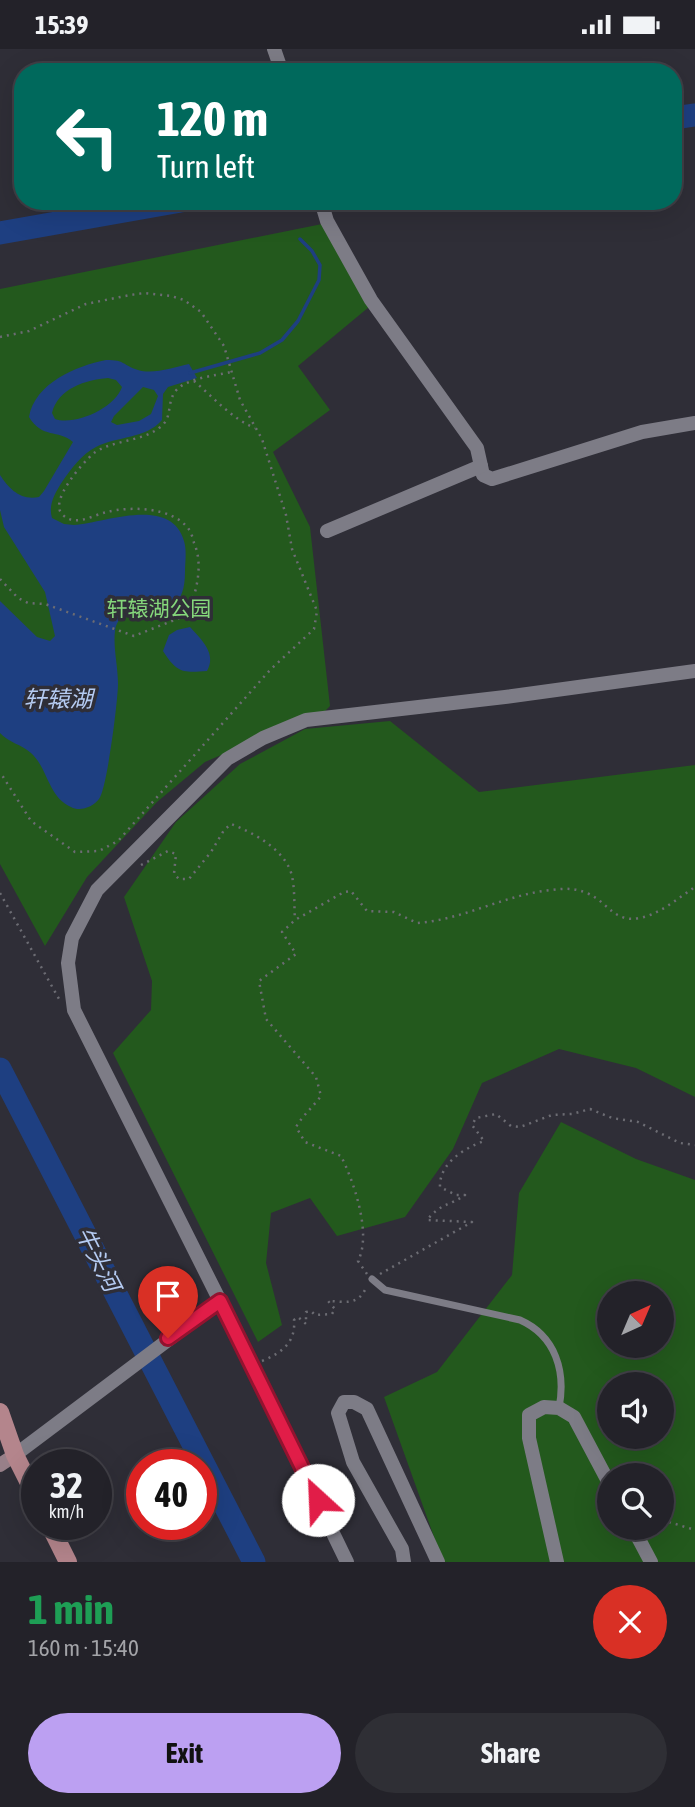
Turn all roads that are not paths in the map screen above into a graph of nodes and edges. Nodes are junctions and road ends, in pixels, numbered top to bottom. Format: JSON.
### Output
{"nodes":[{"id":1,"x":324,"y":210,"type":"edge"},
{"id":2,"x":695,"y":423,"type":"edge"},
{"id":3,"x":481,"y":466,"type":"junction"},
{"id":4,"x":327,"y":531,"type":"dead end"},
{"id":5,"x":695,"y":671,"type":"edge"},
{"id":6,"x":372,"y":1279,"type":"road end"},
{"id":7,"x":220,"y":1301,"type":"junction"},
{"id":8,"x":559,"y":1408,"type":"junction"},
{"id":9,"x":0,"y":1412,"type":"edge"},
{"id":10,"x":7,"y":1460,"type":"edge"},
{"id":11,"x":598,"y":1463,"type":"edge"},
{"id":12,"x":21,"y":1478,"type":"edge"},
{"id":13,"x":57,"y":1540,"type":"edge"},
{"id":14,"x":639,"y":1540,"type":"edge"},
{"id":15,"x":68,"y":1562,"type":"edge"},
{"id":16,"x":347,"y":1562,"type":"edge"},
{"id":17,"x":404,"y":1562,"type":"edge"},
{"id":18,"x":438,"y":1562,"type":"edge"},
{"id":19,"x":557,"y":1562,"type":"edge"},
{"id":20,"x":651,"y":1562,"type":"edge"}],
"edges":[{"from":1,"to":3,"type":"street"},
{"from":2,"to":3,"type":"street"},
{"from":3,"to":4,"type":"street"},
{"from":5,"to":7,"type":"street"},
{"from":6,"to":8,"type":"lane"},
{"from":7,"to":10,"type":"street"},
{"from":7,"to":16,"type":"street"},
{"from":8,"to":11,"type":"street"},
{"from":8,"to":19,"type":"street"},
{"from":9,"to":10,"type":"main road"},
{"from":10,"to":12,"type":"main road"},
{"from":13,"to":15,"type":"main road"},
{"from":14,"to":20,"type":"street"},
{"from":17,"to":18,"type":"street"}]}
